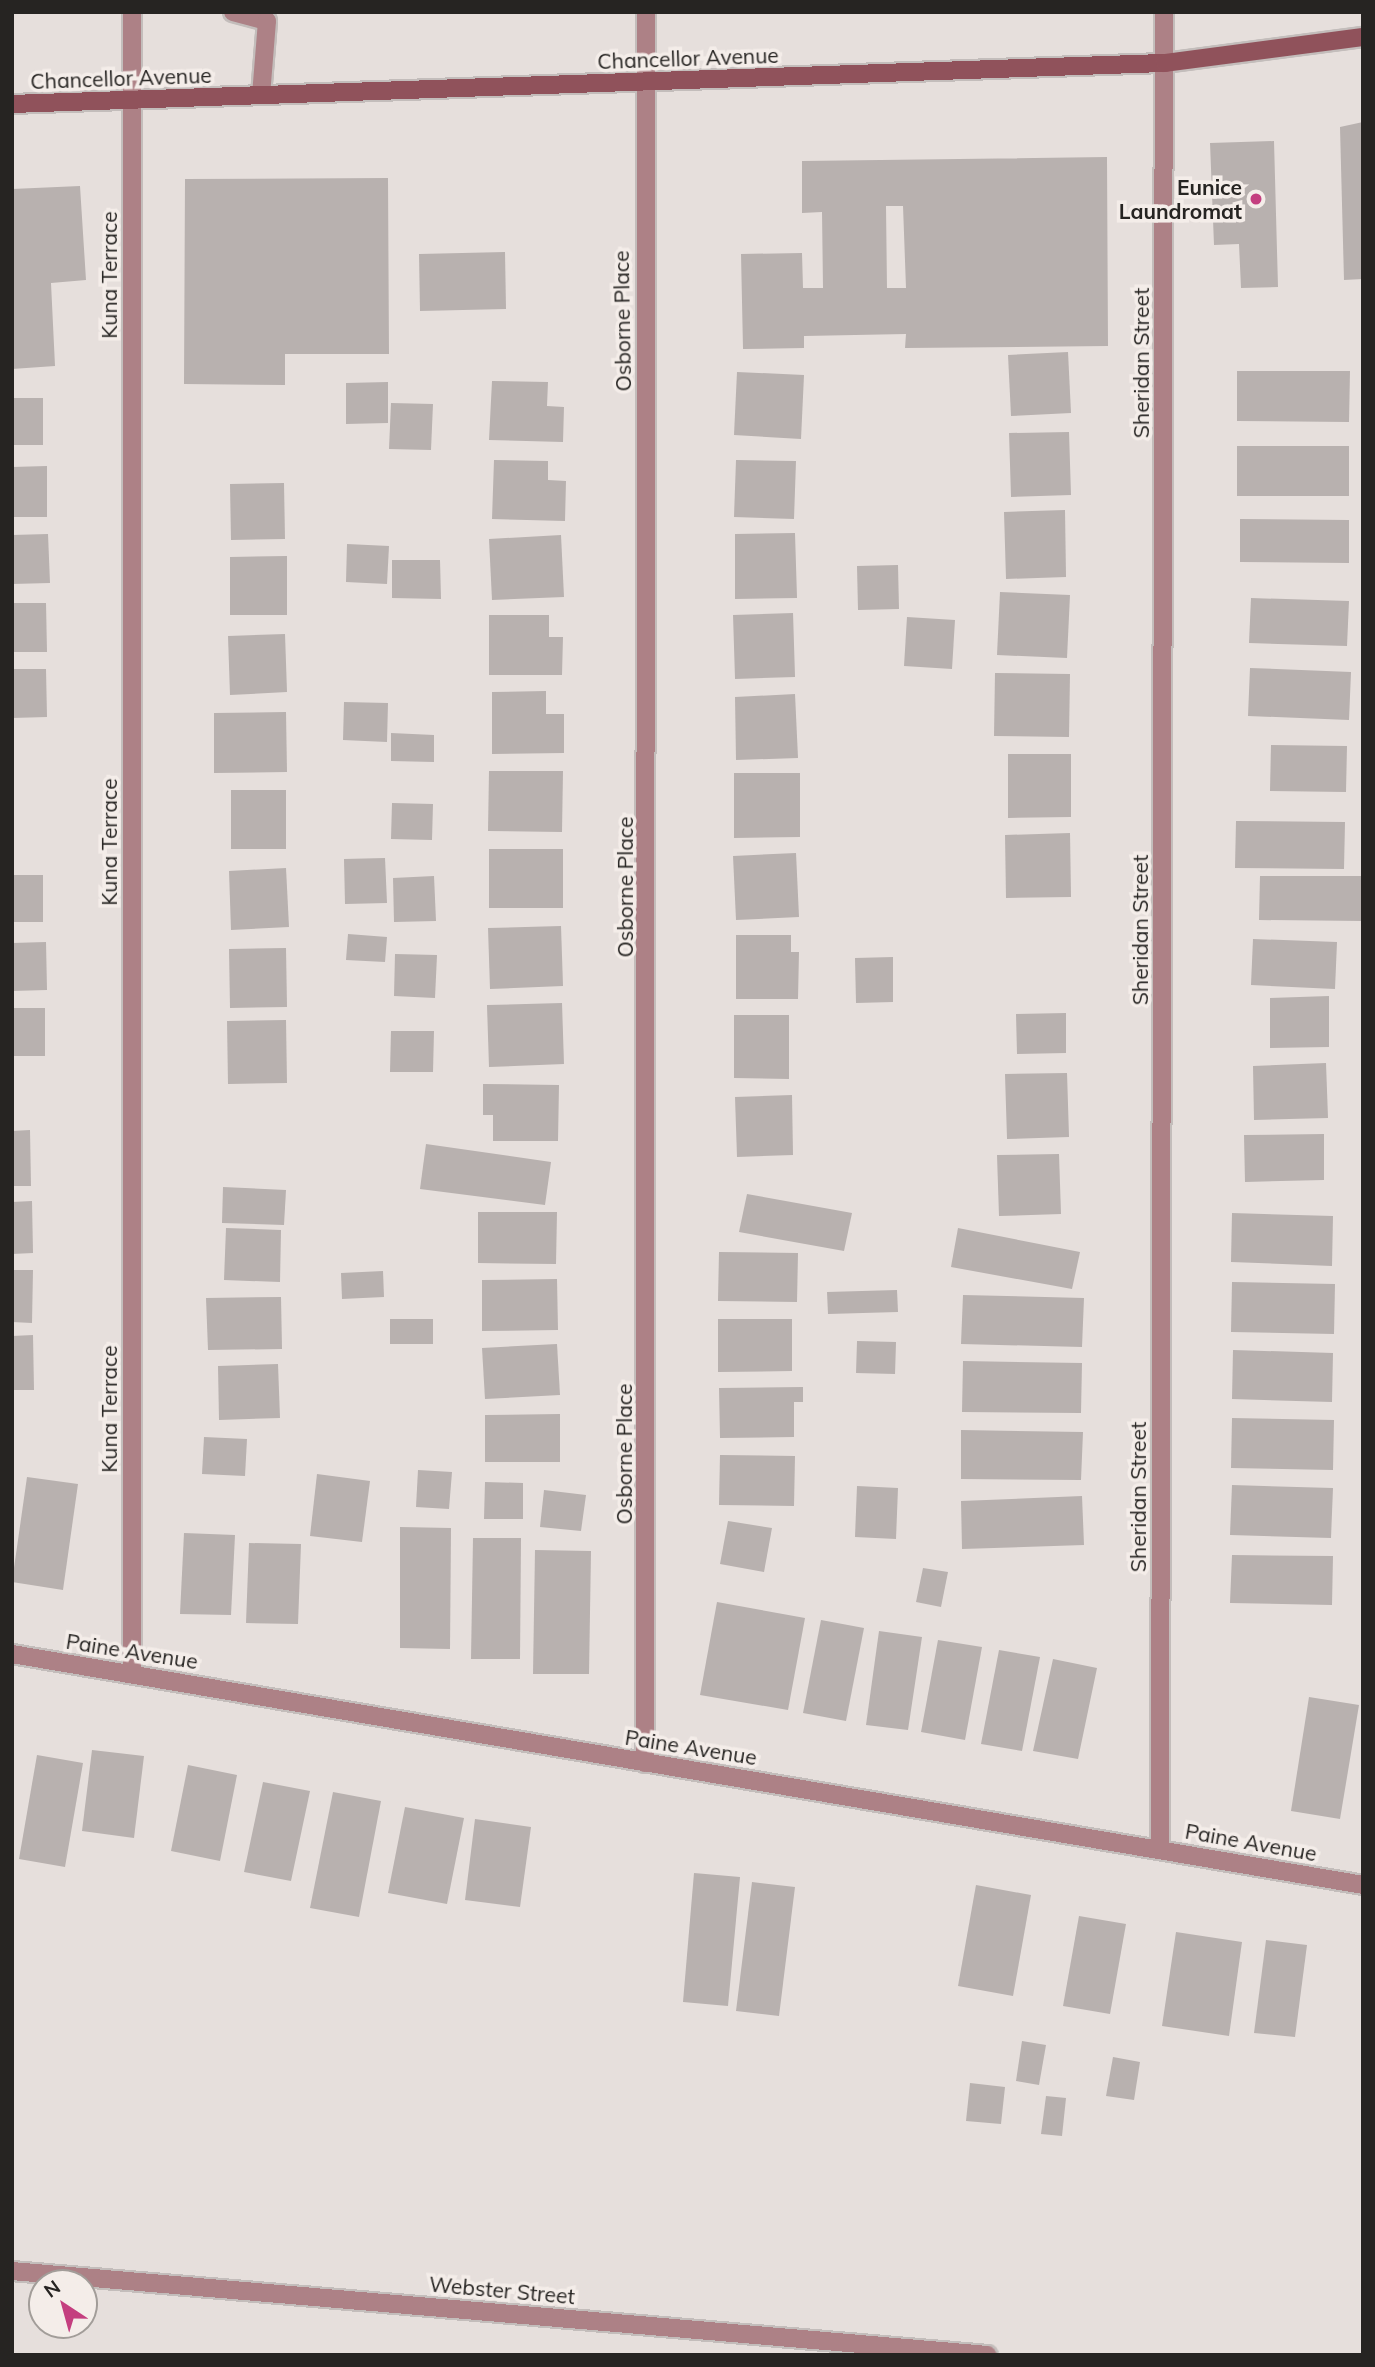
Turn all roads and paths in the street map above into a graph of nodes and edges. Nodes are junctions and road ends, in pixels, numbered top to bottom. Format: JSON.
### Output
{"nodes":[{"id":1,"x":132,"y":12,"type":"edge"},
{"id":2,"x":233,"y":12,"type":"edge"},
{"id":3,"x":646,"y":12,"type":"edge"},
{"id":4,"x":1164,"y":12,"type":"edge"},
{"id":5,"x":268,"y":17,"type":"edge"},
{"id":6,"x":1363,"y":37,"type":"edge"},
{"id":7,"x":1164,"y":63,"type":"junction"},
{"id":8,"x":643,"y":82,"type":"junction"},
{"id":9,"x":261,"y":95,"type":"junction"},
{"id":10,"x":132,"y":100,"type":"junction"},
{"id":11,"x":12,"y":104,"type":"edge"},
{"id":12,"x":12,"y":1654,"type":"edge"},
{"id":13,"x":132,"y":1673,"type":"junction"},
{"id":14,"x":645,"y":1763,"type":"junction"},
{"id":15,"x":1160,"y":1848,"type":"junction"},
{"id":16,"x":1363,"y":1885,"type":"edge"},
{"id":17,"x":12,"y":2271,"type":"edge"},
{"id":18,"x":987,"y":2355,"type":"edge"}],
"edges":[{"from":1,"to":10,"type":"street","name":"Kuna Terrace"},
{"from":2,"to":5,"type":"street"},
{"from":3,"to":8,"type":"street","name":"Osborne Place"},
{"from":4,"to":7,"type":"street","name":"Sheridan Street"},
{"from":5,"to":9,"type":"street"},
{"from":6,"to":7,"type":"main road","name":"Chancellor Avenue"},
{"from":7,"to":8,"type":"main road","name":"Chancellor Avenue"},
{"from":7,"to":15,"type":"street","name":"Sheridan Street"},
{"from":8,"to":9,"type":"main road","name":"Chancellor Avenue"},
{"from":8,"to":14,"type":"street","name":"Osborne Place"},
{"from":9,"to":10,"type":"main road","name":"Chancellor Avenue"},
{"from":10,"to":11,"type":"main road","name":"Chancellor Avenue"},
{"from":10,"to":13,"type":"street","name":"Kuna Terrace"},
{"from":12,"to":13,"type":"street","name":"Paine Avenue"},
{"from":13,"to":14,"type":"street","name":"Paine Avenue"},
{"from":14,"to":15,"type":"street","name":"Paine Avenue"},
{"from":15,"to":16,"type":"street","name":"Paine Avenue"},
{"from":17,"to":18,"type":"street","name":"Webster Street"}]}
